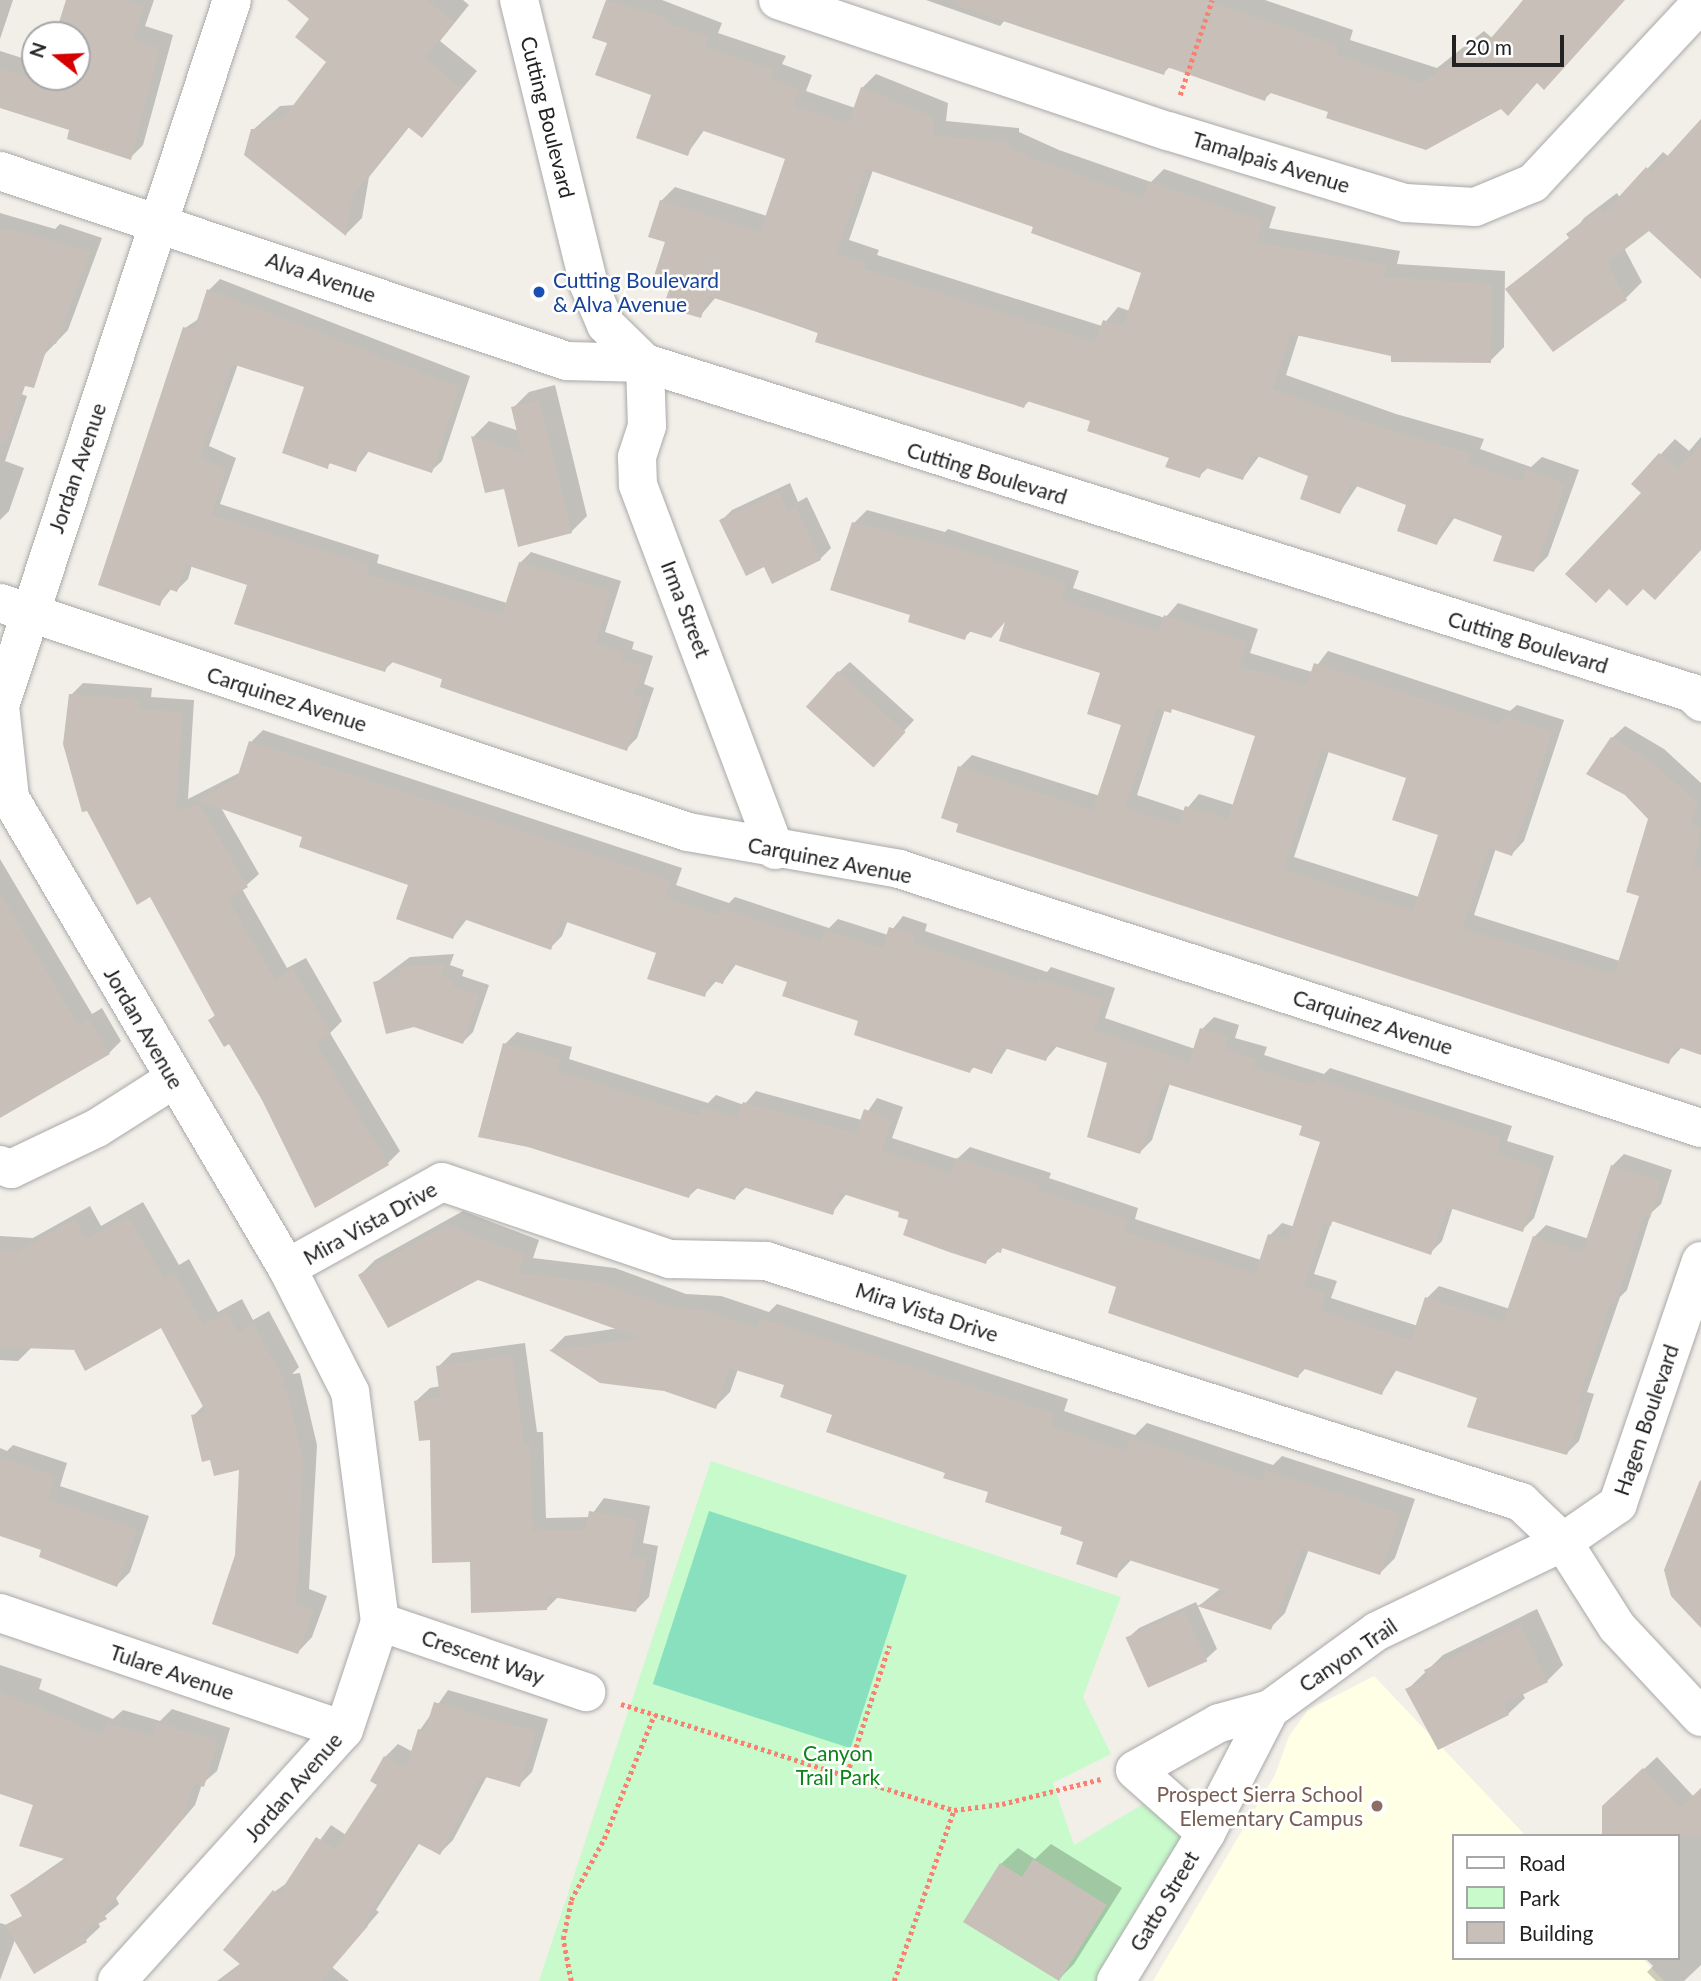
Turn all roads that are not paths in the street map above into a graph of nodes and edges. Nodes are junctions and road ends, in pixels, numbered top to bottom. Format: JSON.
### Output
{"nodes":[{"id":1,"x":232,"y":0,"type":"edge"},
{"id":2,"x":519,"y":0,"type":"edge"},
{"id":3,"x":778,"y":0,"type":"edge"},
{"id":4,"x":1701,"y":3,"type":"edge"},
{"id":5,"x":0,"y":171,"type":"edge"},
{"id":6,"x":160,"y":223,"type":"junction"},
{"id":7,"x":645,"y":363,"type":"junction"},
{"id":8,"x":14,"y":608,"type":"edge"},
{"id":9,"x":1698,"y":689,"type":"edge"},
{"id":10,"x":775,"y":850,"type":"junction"},
{"id":11,"x":174,"y":1079,"type":"junction"},
{"id":12,"x":1701,"y":1128,"type":"edge"},
{"id":13,"x":0,"y":1165,"type":"edge"},
{"id":14,"x":1701,"y":1262,"type":"edge"},
{"id":15,"x":288,"y":1268,"type":"junction"},
{"id":16,"x":1563,"y":1542,"type":"junction"},
{"id":17,"x":0,"y":1613,"type":"edge"},
{"id":18,"x":380,"y":1622,"type":"junction"},
{"id":19,"x":586,"y":1692,"type":"dead end"},
{"id":20,"x":1270,"y":1709,"type":"junction"},
{"id":21,"x":1701,"y":1717,"type":"edge"},
{"id":22,"x":344,"y":1730,"type":"junction"},
{"id":23,"x":1206,"y":1833,"type":"junction"},
{"id":24,"x":117,"y":1981,"type":"edge"},
{"id":25,"x":1116,"y":1981,"type":"edge"}],
"edges":[{"from":1,"to":6,"type":"street","name":"Jordan Avenue"},
{"from":2,"to":7,"type":"street","name":"Cutting Boulevard"},
{"from":3,"to":4,"type":"street","name":"Tamalpais Avenue"},
{"from":5,"to":6,"type":"street","name":"Alva Avenue"},
{"from":6,"to":7,"type":"street","name":"Alva Avenue"},
{"from":6,"to":8,"type":"street","name":"Jordan Avenue"},
{"from":7,"to":9,"type":"street","name":"Cutting Boulevard"},
{"from":7,"to":10,"type":"street","name":"Irma Street"},
{"from":8,"to":10,"type":"street","name":"Carquinez Avenue"},
{"from":8,"to":11,"type":"street","name":"Jordan Avenue"},
{"from":10,"to":12,"type":"street","name":"Carquinez Avenue"},
{"from":11,"to":13,"type":"street"},
{"from":11,"to":15,"type":"street","name":"Jordan Avenue"},
{"from":14,"to":16,"type":"street","name":"Hagen Boulevard"},
{"from":15,"to":16,"type":"street","name":"Mira Vista Drive"},
{"from":15,"to":18,"type":"street","name":"Jordan Avenue"},
{"from":16,"to":20,"type":"street","name":"Canyon Trail"},
{"from":16,"to":21,"type":"street"},
{"from":17,"to":22,"type":"street","name":"Tulare Avenue"},
{"from":18,"to":19,"type":"street","name":"Crescent Way"},
{"from":18,"to":22,"type":"street","name":"Jordan Avenue"},
{"from":20,"to":23,"type":"street","name":"Gatto Street"},
{"from":20,"to":23,"type":"street","name":"Canyon Trail"},
{"from":22,"to":24,"type":"street","name":"Jordan Avenue"},
{"from":23,"to":25,"type":"street","name":"Gatto Street"}]}
